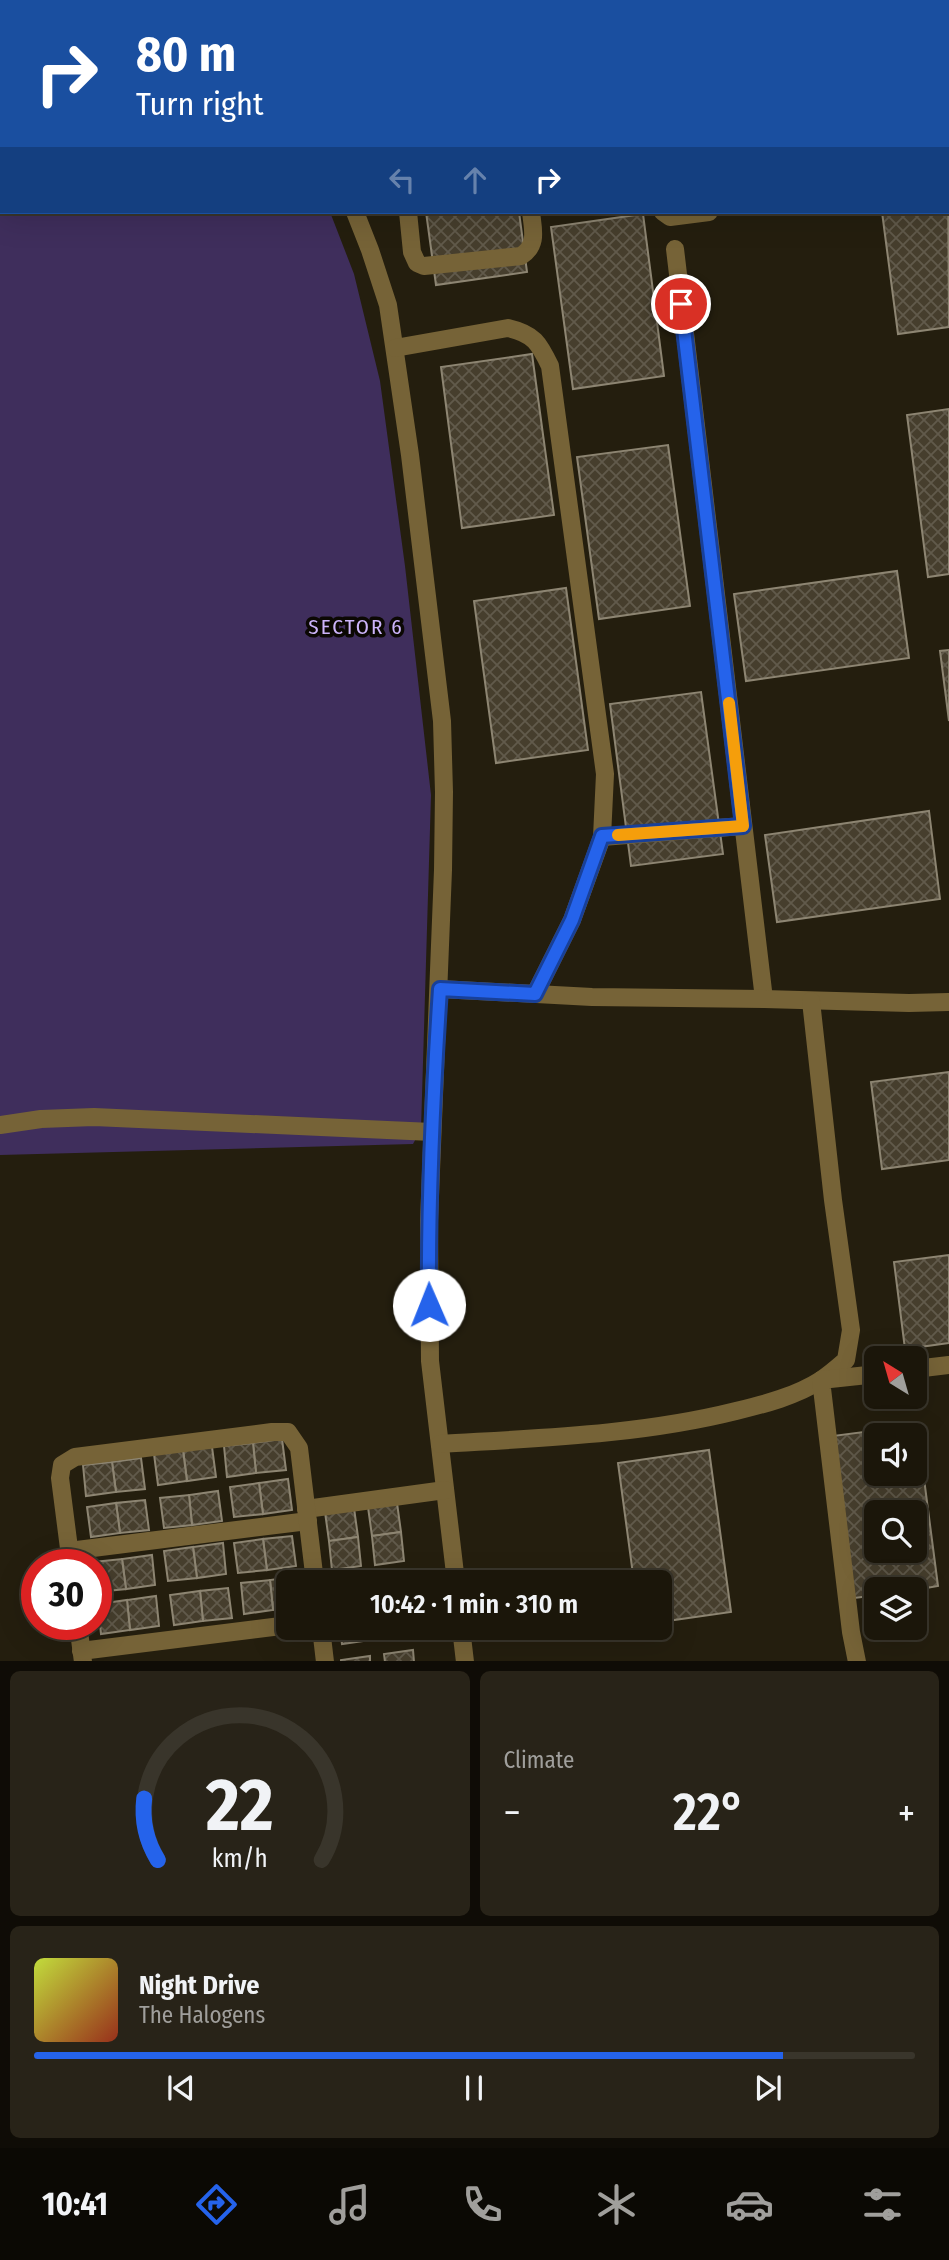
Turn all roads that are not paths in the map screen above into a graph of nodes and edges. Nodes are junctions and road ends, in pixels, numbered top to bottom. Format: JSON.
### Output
{"nodes":[{"id":1,"x":356,"y":214,"type":"edge"},
{"id":2,"x":408,"y":214,"type":"edge"},
{"id":3,"x":531,"y":214,"type":"edge"},
{"id":4,"x":666,"y":214,"type":"edge"},
{"id":5,"x":690,"y":214,"type":"edge"},
{"id":6,"x":675,"y":249,"type":"dead end"},
{"id":7,"x":394,"y":348,"type":"junction"},
{"id":8,"x":743,"y":826,"type":"junction"},
{"id":9,"x":602,"y":836,"type":"junction"},
{"id":10,"x":440,"y":989,"type":"junction"},
{"id":11,"x":535,"y":994,"type":"junction"},
{"id":12,"x":764,"y":999,"type":"junction"},
{"id":13,"x":811,"y":1001,"type":"junction"},
{"id":14,"x":949,"y":1002,"type":"edge"},
{"id":15,"x":0,"y":1125,"type":"edge"},
{"id":16,"x":432,"y":1132,"type":"junction"},
{"id":17,"x":949,"y":1365,"type":"edge"},
{"id":18,"x":928,"y":1367,"type":"edge"},
{"id":19,"x":864,"y":1375,"type":"edge"},
{"id":20,"x":821,"y":1380,"type":"junction"},
{"id":21,"x":440,"y":1444,"type":"junction"},
{"id":22,"x":445,"y":1490,"type":"junction"},
{"id":23,"x":307,"y":1515,"type":"junction"},
{"id":24,"x":69,"y":1549,"type":"edge"},
{"id":25,"x":112,"y":1550,"type":"edge"},
{"id":26,"x":314,"y":1570,"type":"edge"},
{"id":27,"x":455,"y":1570,"type":"edge"},
{"id":28,"x":276,"y":1627,"type":"edge"},
{"id":29,"x":322,"y":1640,"type":"edge"},
{"id":30,"x":462,"y":1640,"type":"edge"},
{"id":31,"x":82,"y":1656,"type":"edge"},
{"id":32,"x":325,"y":1661,"type":"edge"},
{"id":33,"x":465,"y":1661,"type":"edge"},
{"id":34,"x":857,"y":1661,"type":"edge"}],
"edges":[{"from":1,"to":7,"type":"street"},
{"from":2,"to":3,"type":"street"},
{"from":4,"to":5,"type":"street"},
{"from":6,"to":8,"type":"street"},
{"from":7,"to":9,"type":"street"},
{"from":7,"to":10,"type":"street"},
{"from":8,"to":9,"type":"street"},
{"from":8,"to":12,"type":"street"},
{"from":9,"to":11,"type":"street"},
{"from":10,"to":11,"type":"street"},
{"from":10,"to":16,"type":"street"},
{"from":11,"to":12,"type":"street"},
{"from":12,"to":13,"type":"street"},
{"from":13,"to":14,"type":"street"},
{"from":13,"to":20,"type":"street"},
{"from":15,"to":16,"type":"street"},
{"from":16,"to":21,"type":"street"},
{"from":17,"to":18,"type":"street"},
{"from":19,"to":20,"type":"street"},
{"from":20,"to":21,"type":"street"},
{"from":20,"to":34,"type":"street"},
{"from":21,"to":22,"type":"street"},
{"from":22,"to":23,"type":"street"},
{"from":22,"to":27,"type":"street"},
{"from":23,"to":24,"type":"street"},
{"from":23,"to":25,"type":"street"},
{"from":23,"to":26,"type":"street"},
{"from":28,"to":31,"type":"street"},
{"from":29,"to":32,"type":"street"},
{"from":30,"to":33,"type":"street"}]}
